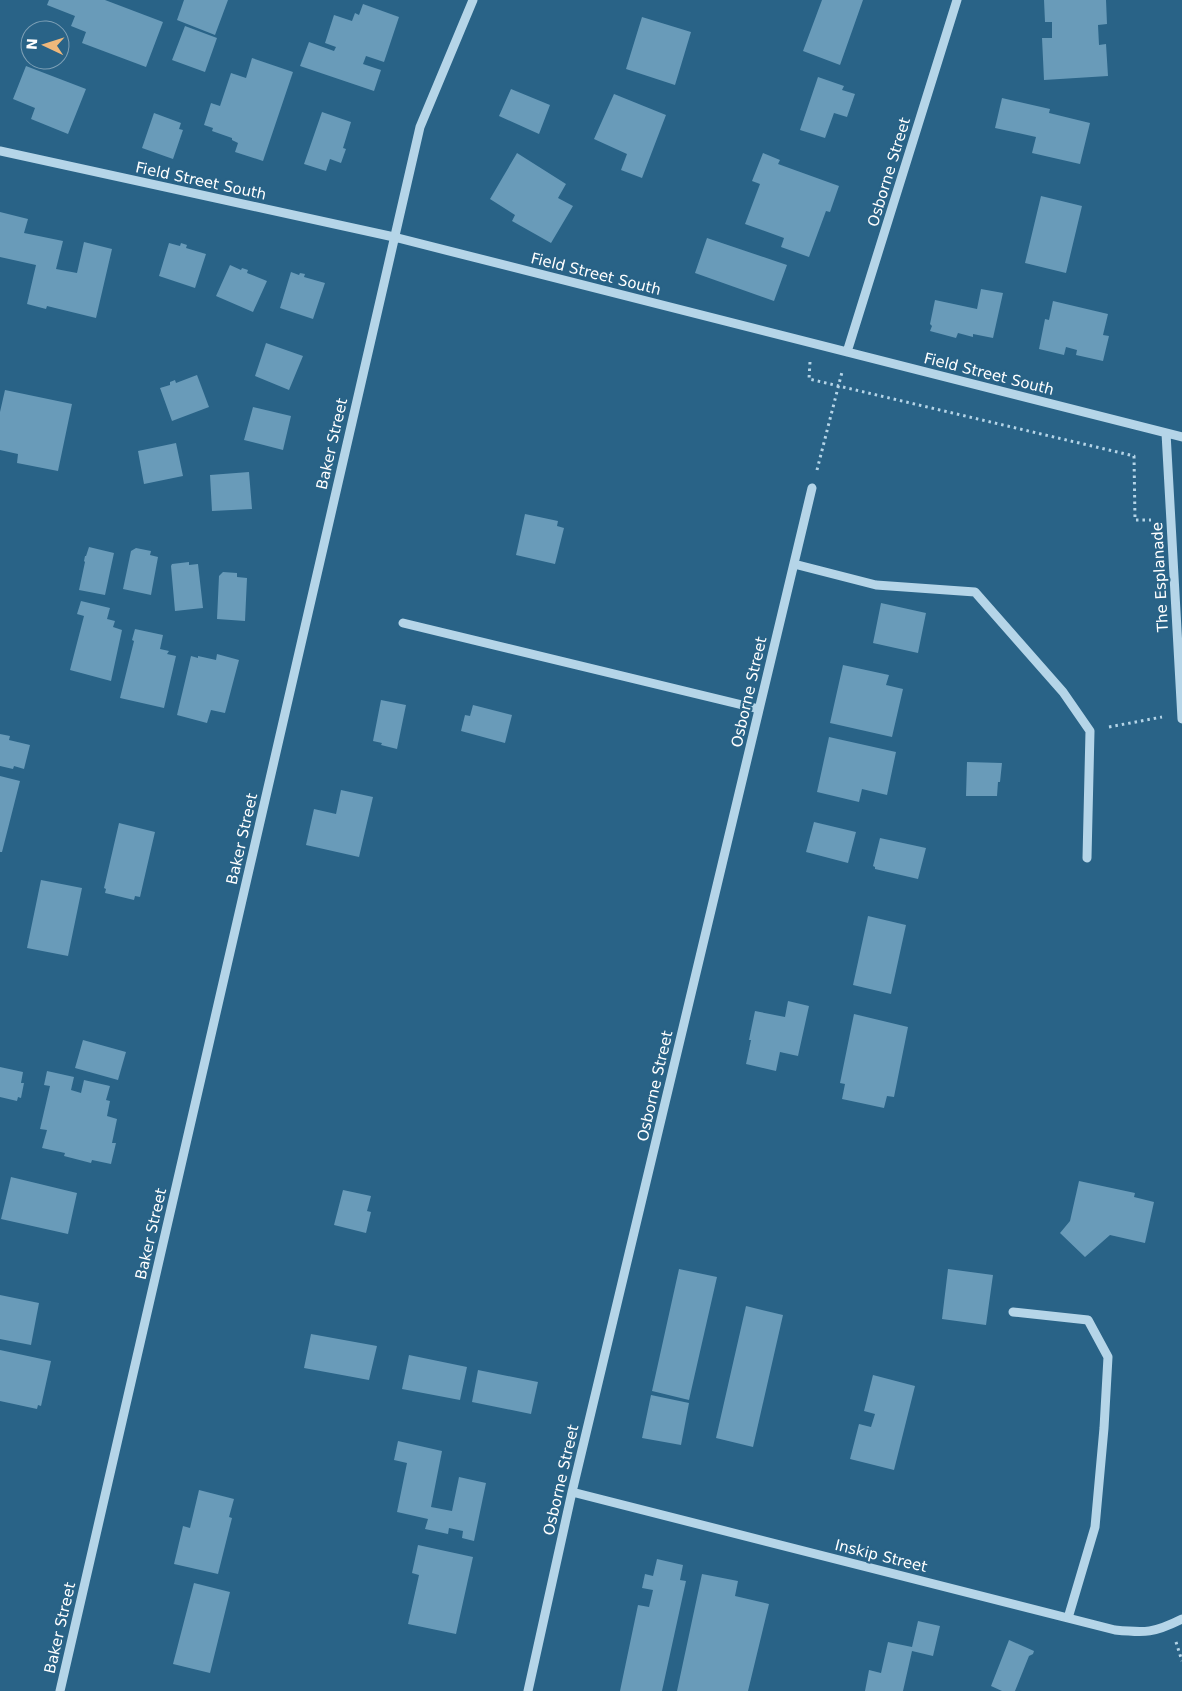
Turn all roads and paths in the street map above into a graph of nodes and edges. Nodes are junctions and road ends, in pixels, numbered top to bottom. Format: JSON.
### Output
{"nodes":[{"id":1,"x":472,"y":0,"type":"edge"},
{"id":2,"x":957,"y":0,"type":"edge"},
{"id":3,"x":0,"y":151,"type":"edge"},
{"id":4,"x":394,"y":237,"type":"junction"},
{"id":5,"x":846,"y":352,"type":"junction"},
{"id":6,"x":1166,"y":433,"type":"junction"},
{"id":7,"x":1182,"y":437,"type":"edge"},
{"id":8,"x":812,"y":488,"type":"joint"},
{"id":9,"x":794,"y":564,"type":"junction"},
{"id":10,"x":403,"y":623,"type":"dead end"},
{"id":11,"x":759,"y":709,"type":"junction"},
{"id":12,"x":1182,"y":713,"type":"edge"},
{"id":13,"x":1182,"y":719,"type":"edge"},
{"id":14,"x":1090,"y":731,"type":"junction"},
{"id":15,"x":1087,"y":858,"type":"dead end"},
{"id":16,"x":1013,"y":1312,"type":"dead end"},
{"id":17,"x":572,"y":1492,"type":"junction"},
{"id":18,"x":1068,"y":1618,"type":"junction"},
{"id":19,"x":1182,"y":1619,"type":"edge"},
{"id":20,"x":60,"y":1691,"type":"edge"},
{"id":21,"x":528,"y":1691,"type":"edge"}],
"edges":[{"from":1,"to":4,"type":"street","name":"Baker Street"},
{"from":2,"to":5,"type":"street","name":"Osborne Street"},
{"from":3,"to":4,"type":"street","name":"Field Street South"},
{"from":4,"to":5,"type":"street","name":"Field Street South"},
{"from":4,"to":20,"type":"street","name":"Baker Street"},
{"from":5,"to":6,"type":"street","name":"Field Street South"},
{"from":5,"to":8,"type":"path"},
{"from":6,"to":7,"type":"street","name":"Field Street South"},
{"from":6,"to":12,"type":"street","name":"The Esplanade"},
{"from":8,"to":9,"type":"street","name":"Osborne Street"},
{"from":9,"to":11,"type":"street","name":"Osborne Street"},
{"from":9,"to":14,"type":"street"},
{"from":10,"to":11,"type":"street"},
{"from":11,"to":17,"type":"street","name":"Osborne Street"},
{"from":12,"to":13,"type":"street","name":"The Esplanade"},
{"from":12,"to":14,"type":"path"},
{"from":14,"to":15,"type":"street"},
{"from":16,"to":18,"type":"street"},
{"from":17,"to":18,"type":"street","name":"Inskip Street"},
{"from":17,"to":21,"type":"street","name":"Osborne Street"},
{"from":18,"to":19,"type":"street","name":"Inskip Street"}]}
